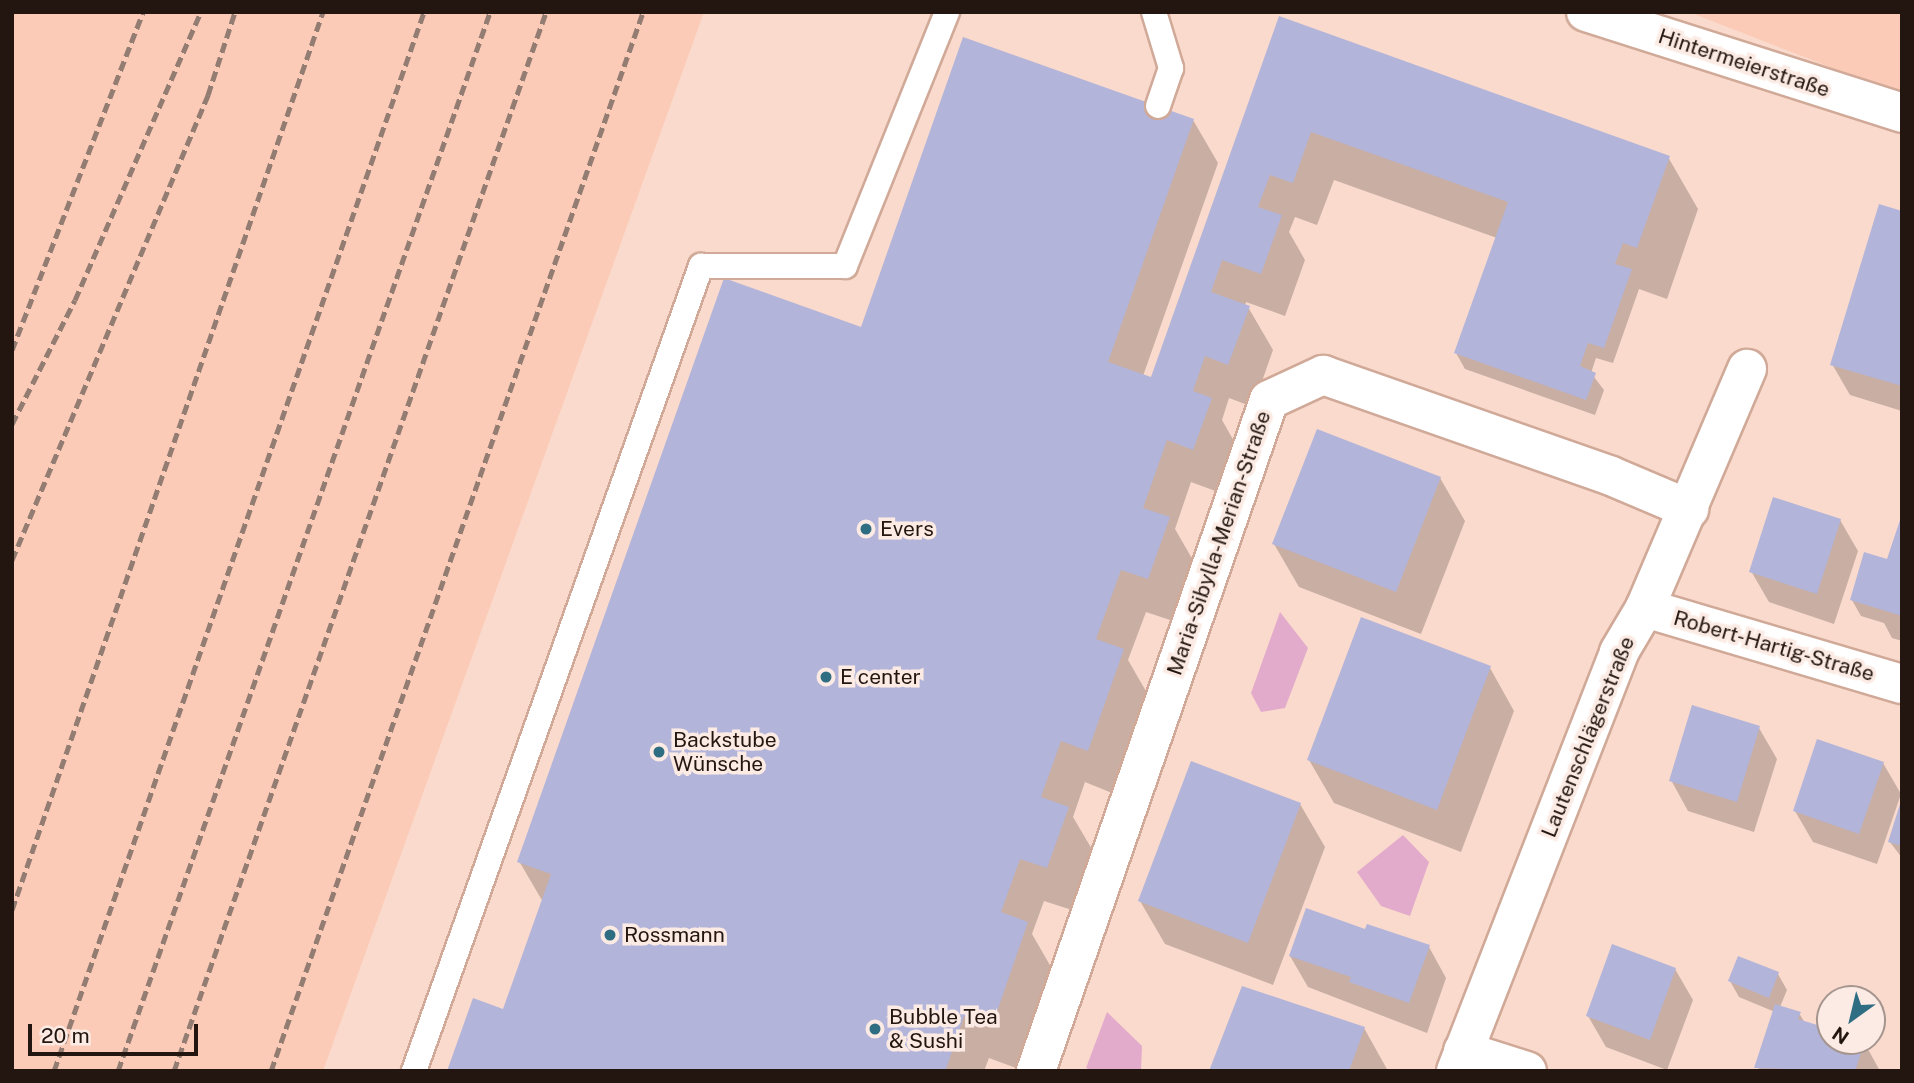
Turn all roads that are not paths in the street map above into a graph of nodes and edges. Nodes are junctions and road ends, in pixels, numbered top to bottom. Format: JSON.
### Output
{"nodes":[{"id":1,"x":947,"y":12,"type":"edge"},
{"id":2,"x":1154,"y":12,"type":"edge"},
{"id":3,"x":1586,"y":12,"type":"edge"},
{"id":4,"x":1158,"y":106,"type":"dead end"},
{"id":5,"x":1902,"y":113,"type":"edge"},
{"id":6,"x":1747,"y":369,"type":"dead end"},
{"id":7,"x":1689,"y":509,"type":"junction"},
{"id":8,"x":1645,"y":608,"type":"junction"},
{"id":9,"x":1902,"y":684,"type":"edge"},
{"id":10,"x":1460,"y":1061,"type":"edge"},
{"id":11,"x":415,"y":1071,"type":"edge"},
{"id":12,"x":1036,"y":1071,"type":"edge"},
{"id":13,"x":1527,"y":1071,"type":"edge"}],
"edges":[{"from":1,"to":11,"type":"lane"},
{"from":2,"to":4,"type":"lane"},
{"from":3,"to":5,"type":"street","name":"Hintermeierstraße"},
{"from":6,"to":7,"type":"street","name":"Lautenschlägerstraße"},
{"from":7,"to":8,"type":"street","name":"Lautenschlägerstraße"},
{"from":7,"to":12,"type":"street","name":"Maria-Sibylla-Merian-Straße"},
{"from":8,"to":9,"type":"street","name":"Robert-Hartig-Straße"},
{"from":8,"to":10,"type":"street","name":"Lautenschlägerstraße"},
{"from":10,"to":13,"type":"street"}]}
